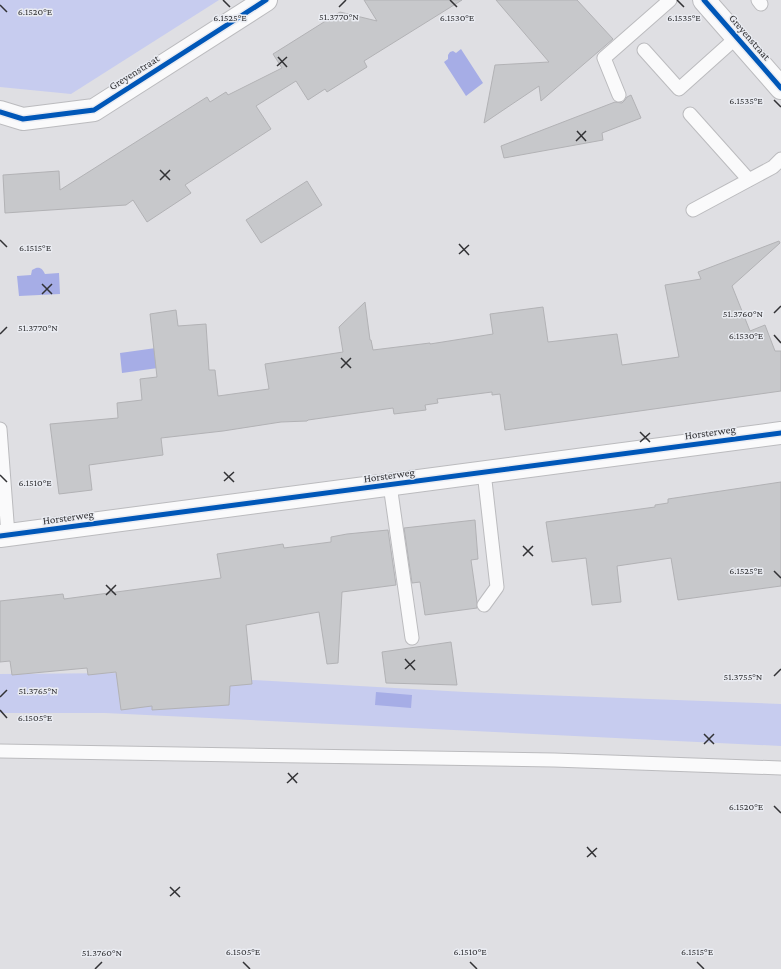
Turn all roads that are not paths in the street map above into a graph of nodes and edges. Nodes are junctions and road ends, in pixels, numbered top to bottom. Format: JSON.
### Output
{"nodes":[{"id":1,"x":266,"y":0,"type":"edge"},
{"id":2,"x":670,"y":0,"type":"edge"},
{"id":3,"x":704,"y":0,"type":"edge"},
{"id":4,"x":737,"y":37,"type":"junction"},
{"id":5,"x":644,"y":50,"type":"dead end"},
{"id":6,"x":781,"y":88,"type":"edge"},
{"id":7,"x":619,"y":95,"type":"dead end"},
{"id":8,"x":0,"y":112,"type":"edge"},
{"id":9,"x":690,"y":114,"type":"dead end"},
{"id":10,"x":778,"y":167,"type":"edge"},
{"id":11,"x":749,"y":180,"type":"junction"},
{"id":12,"x":693,"y":210,"type":"dead end"},
{"id":13,"x":0,"y":429,"type":"edge"},
{"id":14,"x":781,"y":433,"type":"edge"},
{"id":15,"x":484,"y":472,"type":"junction"},
{"id":16,"x":390,"y":485,"type":"junction"},
{"id":17,"x":4,"y":536,"type":"edge"},
{"id":18,"x":484,"y":605,"type":"dead end"},
{"id":19,"x":412,"y":638,"type":"dead end"},
{"id":20,"x":0,"y":751,"type":"edge"},
{"id":21,"x":781,"y":768,"type":"edge"}],
"edges":[{"from":1,"to":8,"type":"street","name":"Greyenstraat"},
{"from":2,"to":7,"type":"lane"},
{"from":3,"to":4,"type":"street","name":"Greyenstraat"},
{"from":4,"to":5,"type":"lane"},
{"from":4,"to":6,"type":"street","name":"Greyenstraat"},
{"from":9,"to":11,"type":"lane"},
{"from":10,"to":11,"type":"lane"},
{"from":11,"to":12,"type":"lane"},
{"from":13,"to":17,"type":"lane"},
{"from":14,"to":15,"type":"street","name":"Horsterweg"},
{"from":15,"to":16,"type":"street","name":"Horsterweg"},
{"from":15,"to":18,"type":"lane"},
{"from":16,"to":17,"type":"street","name":"Horsterweg"},
{"from":16,"to":19,"type":"lane"},
{"from":20,"to":21,"type":"lane"}]}
